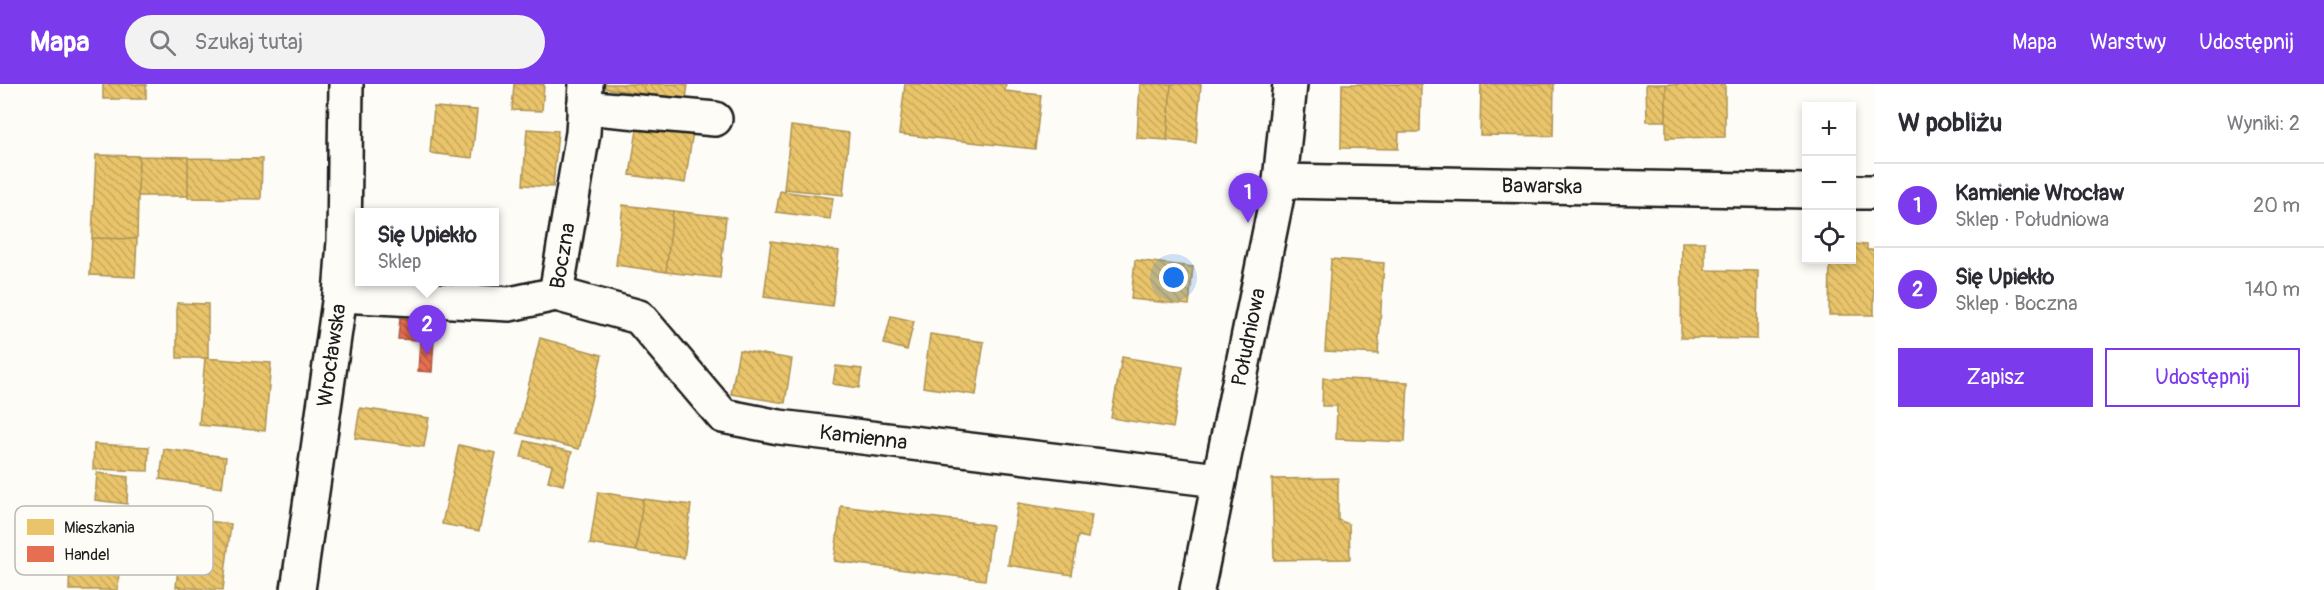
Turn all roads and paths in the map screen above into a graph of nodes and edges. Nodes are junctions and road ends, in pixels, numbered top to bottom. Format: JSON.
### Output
{"nodes":[{"id":1,"x":346,"y":84,"type":"edge"},
{"id":2,"x":1290,"y":84,"type":"edge"},
{"id":3,"x":585,"y":96,"type":"edge"},
{"id":4,"x":715,"y":119,"type":"dead end"},
{"id":5,"x":1280,"y":181,"type":"junction"},
{"id":6,"x":1802,"y":191,"type":"edge"},
{"id":7,"x":1856,"y":192,"type":"edge"},
{"id":8,"x":1874,"y":192,"type":"edge"},
{"id":9,"x":556,"y":294,"type":"junction"},
{"id":10,"x":340,"y":295,"type":"junction"},
{"id":11,"x":1218,"y":480,"type":"junction"},
{"id":12,"x":298,"y":590,"type":"edge"},
{"id":13,"x":1197,"y":590,"type":"edge"}],
"edges":[{"from":1,"to":10,"type":"street","name":"Wrocławska"},
{"from":2,"to":5,"type":"street","name":"Południowa"},
{"from":3,"to":4,"type":"street","name":"Boczna"},
{"from":3,"to":9,"type":"street","name":"Boczna"},
{"from":5,"to":6,"type":"street","name":"Bawarska"},
{"from":5,"to":11,"type":"street","name":"Południowa"},
{"from":7,"to":8,"type":"street"},
{"from":9,"to":10,"type":"street","name":"Boczna"},
{"from":9,"to":11,"type":"street","name":"Kamienna"},
{"from":10,"to":12,"type":"street","name":"Wrocławska"},
{"from":11,"to":13,"type":"street","name":"Południowa"}]}
